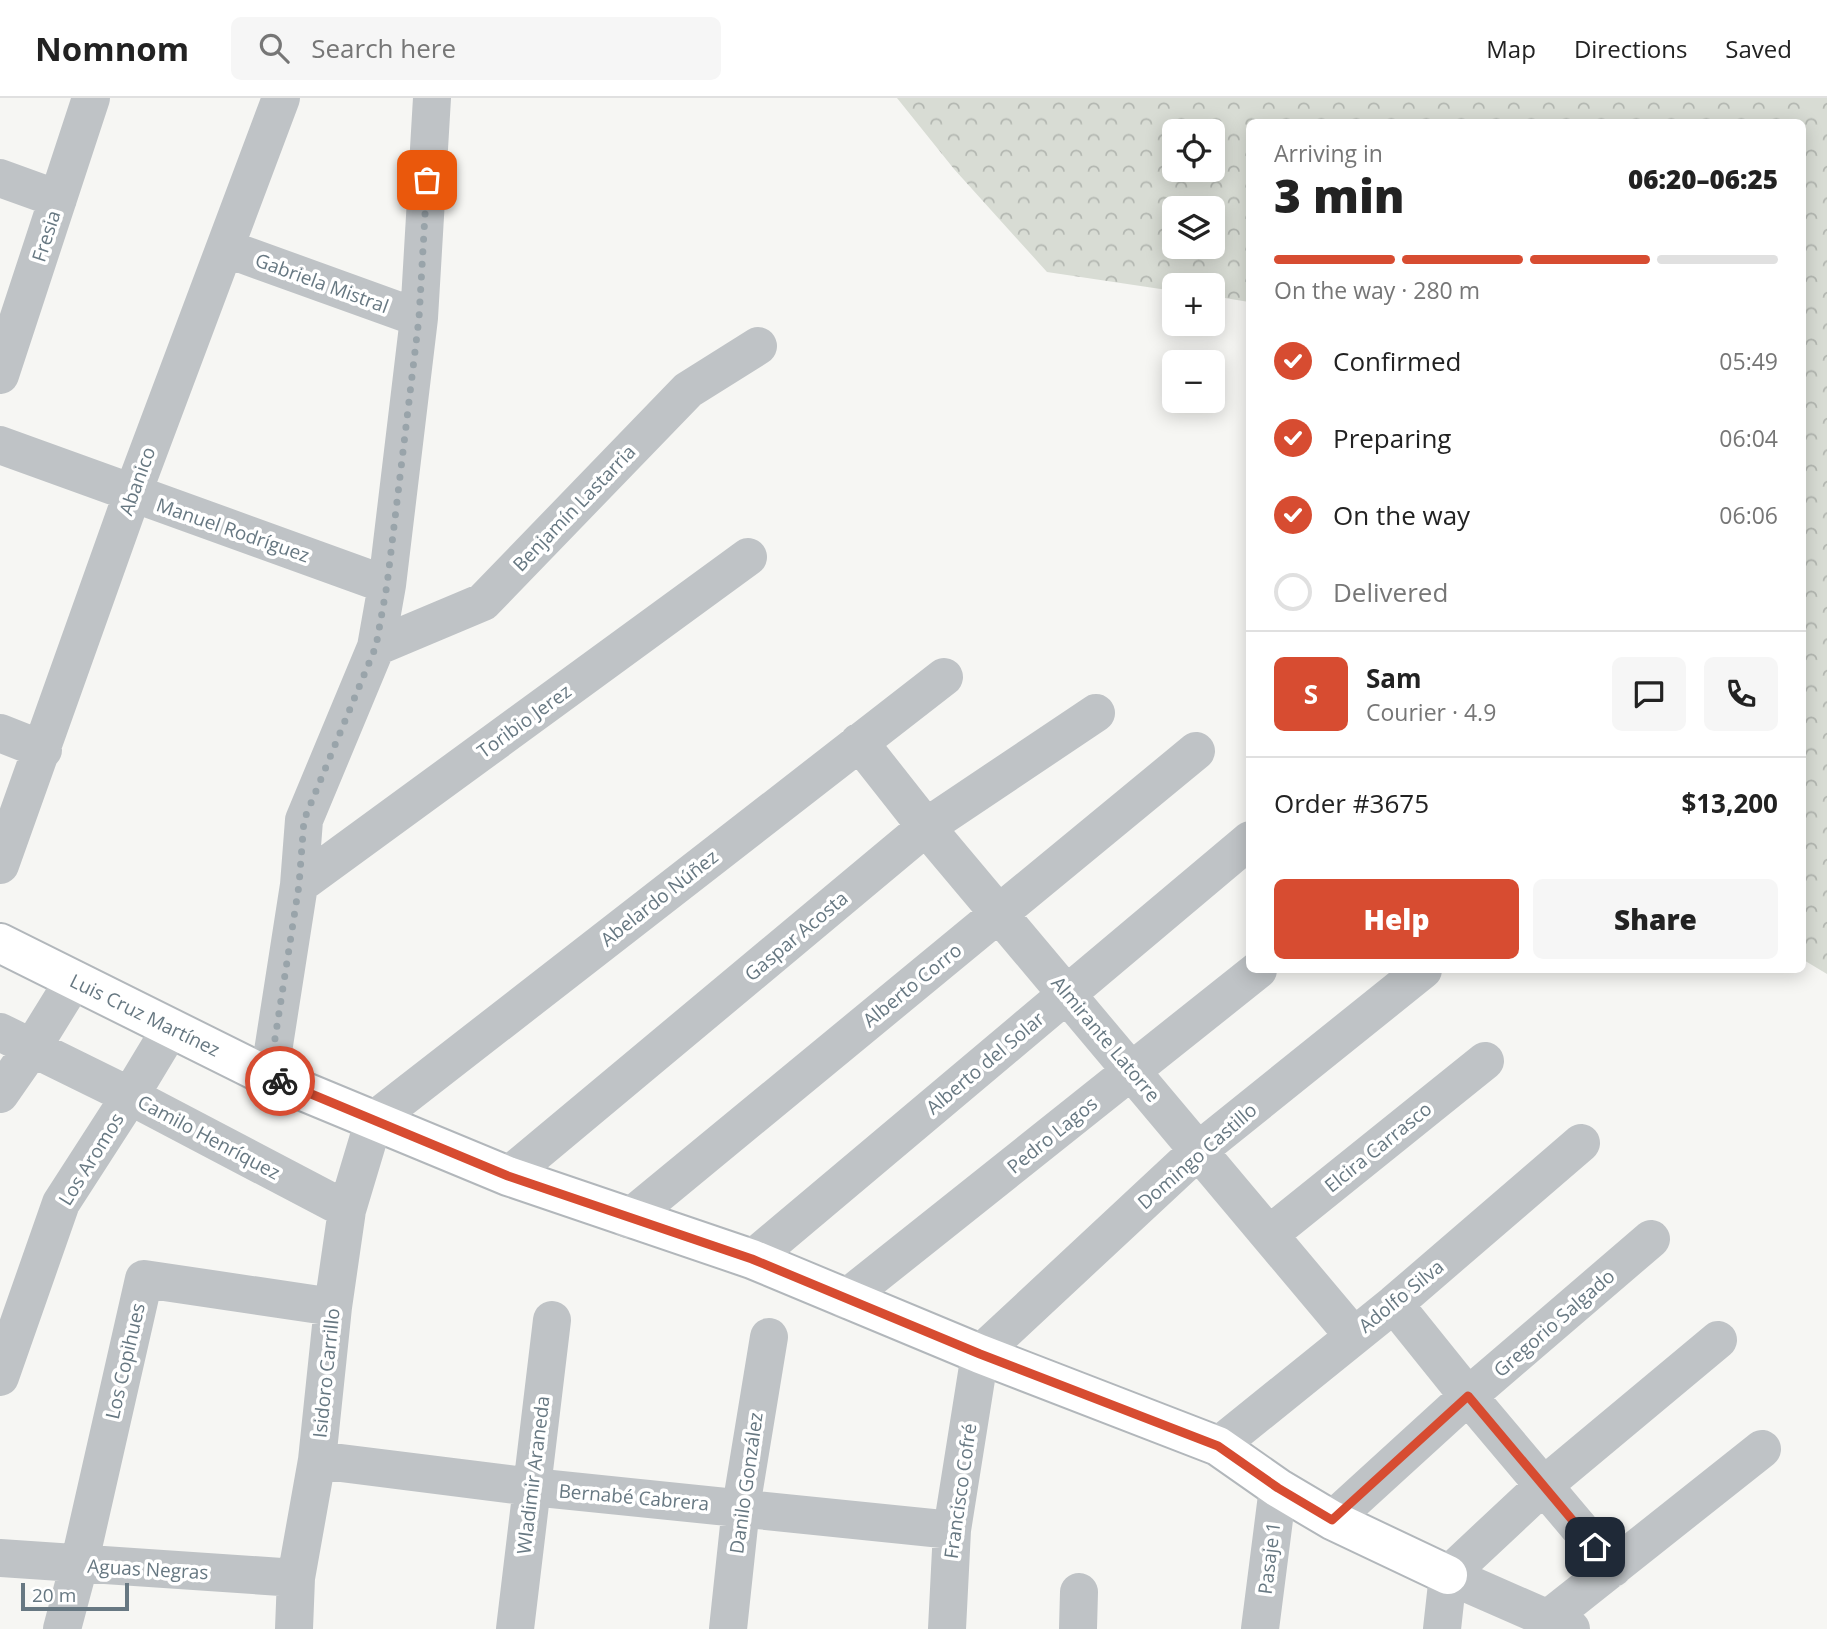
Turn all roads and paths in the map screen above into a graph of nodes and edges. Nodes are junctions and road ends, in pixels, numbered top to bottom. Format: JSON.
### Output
{"nodes":[{"id":1,"x":91,"y":98,"type":"edge"},
{"id":2,"x":281,"y":98,"type":"edge"},
{"id":3,"x":432,"y":98,"type":"edge"},
{"id":4,"x":0,"y":178,"type":"edge"},
{"id":5,"x":58,"y":199,"type":"junction"},
{"id":6,"x":225,"y":248,"type":"junction"},
{"id":7,"x":419,"y":318,"type":"junction"},
{"id":8,"x":758,"y":346,"type":"dead end"},
{"id":9,"x":0,"y":374,"type":"edge"},
{"id":10,"x":0,"y":445,"type":"edge"},
{"id":11,"x":132,"y":495,"type":"junction"},
{"id":12,"x":748,"y":557,"type":"dead end"},
{"id":13,"x":387,"y":585,"type":"junction"},
{"id":14,"x":376,"y":646,"type":"junction"},
{"id":15,"x":944,"y":677,"type":"dead end"},
{"id":16,"x":1096,"y":713,"type":"dead end"},
{"id":17,"x":0,"y":733,"type":"edge"},
{"id":18,"x":859,"y":742,"type":"junction"},
{"id":19,"x":43,"y":750,"type":"junction"},
{"id":20,"x":1196,"y":751,"type":"dead end"},
{"id":21,"x":926,"y":827,"type":"junction"},
{"id":22,"x":1246,"y":843,"type":"edge"},
{"id":23,"x":0,"y":865,"type":"edge"},
{"id":24,"x":299,"y":885,"type":"junction"},
{"id":25,"x":999,"y":913,"type":"junction"},
{"id":26,"x":0,"y":943,"type":"edge"},
{"id":27,"x":1254,"y":973,"type":"edge"},
{"id":28,"x":1419,"y":973,"type":"edge"},
{"id":29,"x":74,"y":980,"type":"junction"},
{"id":30,"x":1068,"y":993,"type":"junction"},
{"id":31,"x":171,"y":1028,"type":"junction"},
{"id":32,"x":16,"y":1040,"type":"edge"},
{"id":33,"x":1485,"y":1061,"type":"dead end"},
{"id":34,"x":1132,"y":1070,"type":"junction"},
{"id":35,"x":269,"y":1077,"type":"junction"},
{"id":36,"x":0,"y":1094,"type":"edge"},
{"id":37,"x":130,"y":1096,"type":"junction"},
{"id":38,"x":374,"y":1120,"type":"junction"},
{"id":39,"x":1581,"y":1143,"type":"dead end"},
{"id":40,"x":1199,"y":1150,"type":"junction"},
{"id":41,"x":508,"y":1176,"type":"junction"},
{"id":42,"x":347,"y":1210,"type":"junction"},
{"id":43,"x":628,"y":1219,"type":"junction"},
{"id":44,"x":1270,"y":1234,"type":"junction"},
{"id":45,"x":1651,"y":1239,"type":"dead end"},
{"id":46,"x":752,"y":1259,"type":"junction"},
{"id":47,"x":845,"y":1299,"type":"junction"},
{"id":48,"x":1395,"y":1304,"type":"junction"},
{"id":49,"x":333,"y":1307,"type":"junction"},
{"id":50,"x":552,"y":1320,"type":"dead end"},
{"id":51,"x":1353,"y":1335,"type":"junction"},
{"id":52,"x":769,"y":1337,"type":"dead end"},
{"id":53,"x":1718,"y":1340,"type":"dead end"},
{"id":54,"x":980,"y":1354,"type":"junction"},
{"id":55,"x":0,"y":1377,"type":"edge"},
{"id":56,"x":1468,"y":1396,"type":"junction"},
{"id":57,"x":1218,"y":1446,"type":"junction"},
{"id":58,"x":1762,"y":1449,"type":"dead end"},
{"id":59,"x":317,"y":1460,"type":"junction"},
{"id":60,"x":1543,"y":1486,"type":"junction"},
{"id":61,"x":532,"y":1487,"type":"junction"},
{"id":62,"x":1278,"y":1488,"type":"junction"},
{"id":63,"x":741,"y":1507,"type":"junction"},
{"id":64,"x":1332,"y":1520,"type":"junction"},
{"id":65,"x":952,"y":1530,"type":"junction"},
{"id":66,"x":0,"y":1558,"type":"edge"},
{"id":67,"x":79,"y":1565,"type":"junction"},
{"id":68,"x":1613,"y":1567,"type":"junction"},
{"id":69,"x":1448,"y":1575,"type":"junction"},
{"id":70,"x":296,"y":1578,"type":"junction"},
{"id":71,"x":1560,"y":1624,"type":"edge"},
{"id":72,"x":62,"y":1629,"type":"edge"},
{"id":73,"x":293,"y":1629,"type":"edge"},
{"id":74,"x":516,"y":1629,"type":"edge"},
{"id":75,"x":728,"y":1629,"type":"edge"},
{"id":76,"x":947,"y":1629,"type":"edge"},
{"id":77,"x":1261,"y":1629,"type":"edge"},
{"id":78,"x":1442,"y":1629,"type":"edge"}],
"edges":[{"from":1,"to":5,"type":"street","name":"Fresia"},
{"from":2,"to":6,"type":"street","name":"Abanico"},
{"from":3,"to":7,"type":"street"},
{"from":4,"to":5,"type":"street"},
{"from":5,"to":9,"type":"street","name":"Fresia"},
{"from":6,"to":7,"type":"street","name":"Gabriela Mistral"},
{"from":6,"to":11,"type":"street","name":"Abanico"},
{"from":7,"to":13,"type":"street"},
{"from":8,"to":14,"type":"street","name":"Benjamín Lastarria"},
{"from":10,"to":11,"type":"street","name":"Manuel Rodríguez"},
{"from":11,"to":13,"type":"street","name":"Manuel Rodríguez"},
{"from":11,"to":19,"type":"street","name":"Abanico"},
{"from":12,"to":24,"type":"street","name":"Toribio Jerez"},
{"from":13,"to":14,"type":"street"},
{"from":14,"to":24,"type":"street"},
{"from":15,"to":18,"type":"street","name":"Abelardo Núñez"},
{"from":16,"to":21,"type":"street","name":"Gaspar Acosta"},
{"from":17,"to":19,"type":"street"},
{"from":18,"to":21,"type":"street","name":"Almirante Latorre"},
{"from":18,"to":38,"type":"street","name":"Abelardo Núñez"},
{"from":19,"to":23,"type":"street","name":"Abanico"},
{"from":20,"to":25,"type":"street","name":"Alberto Corro"},
{"from":21,"to":25,"type":"street","name":"Almirante Latorre"},
{"from":21,"to":41,"type":"street","name":"Gaspar Acosta"},
{"from":22,"to":30,"type":"street","name":"Alberto del Solar"},
{"from":24,"to":35,"type":"street"},
{"from":25,"to":30,"type":"street","name":"Almirante Latorre"},
{"from":25,"to":43,"type":"street","name":"Alberto Corro"},
{"from":26,"to":29,"type":"street","name":"Luis Cruz Martínez"},
{"from":27,"to":34,"type":"street","name":"Pedro Lagos"},
{"from":28,"to":40,"type":"street","name":"Domingo Castillo"},
{"from":29,"to":31,"type":"street","name":"Luis Cruz Martínez"},
{"from":29,"to":32,"type":"street"},
{"from":30,"to":34,"type":"street","name":"Almirante Latorre"},
{"from":30,"to":46,"type":"street","name":"Alberto del Solar"},
{"from":31,"to":35,"type":"street","name":"Luis Cruz Martínez"},
{"from":31,"to":37,"type":"street","name":"Los Aromos"},
{"from":32,"to":36,"type":"street"},
{"from":32,"to":37,"type":"street","name":"Camilo Henríquez"},
{"from":33,"to":44,"type":"street","name":"Elcira Carrasco"},
{"from":34,"to":40,"type":"street","name":"Almirante Latorre"},
{"from":34,"to":47,"type":"street","name":"Pedro Lagos"},
{"from":35,"to":38,"type":"street","name":"Luis Cruz Martínez"},
{"from":37,"to":42,"type":"street","name":"Camilo Henríquez"},
{"from":37,"to":55,"type":"street","name":"Los Aromos"},
{"from":38,"to":41,"type":"street","name":"Luis Cruz Martínez"},
{"from":38,"to":42,"type":"street","name":"Isidoro Carrillo"},
{"from":39,"to":48,"type":"street","name":"Adolfo Silva"},
{"from":40,"to":44,"type":"street","name":"Almirante Latorre"},
{"from":40,"to":54,"type":"street","name":"Domingo Castillo"},
{"from":41,"to":43,"type":"street","name":"Luis Cruz Martínez"},
{"from":42,"to":49,"type":"street","name":"Isidoro Carrillo"},
{"from":43,"to":46,"type":"street","name":"Luis Cruz Martínez"},
{"from":44,"to":51,"type":"street","name":"Almirante Latorre"},
{"from":45,"to":56,"type":"street","name":"Gregorio Salgado"},
{"from":46,"to":47,"type":"street","name":"Luis Cruz Martínez"},
{"from":47,"to":54,"type":"street","name":"Luis Cruz Martínez"},
{"from":48,"to":51,"type":"street","name":"Adolfo Silva"},
{"from":48,"to":56,"type":"street"},
{"from":49,"to":59,"type":"street","name":"Isidoro Carrillo"},
{"from":49,"to":67,"type":"street","name":"Los Copihues"},
{"from":50,"to":61,"type":"street","name":"Wladimir Araneda"},
{"from":51,"to":57,"type":"street","name":"Adolfo Silva"},
{"from":52,"to":63,"type":"street","name":"Danilo González"},
{"from":53,"to":60,"type":"street"},
{"from":54,"to":57,"type":"street","name":"Luis Cruz Martínez"},
{"from":54,"to":65,"type":"street","name":"Francisco Cofré"},
{"from":56,"to":60,"type":"street"},
{"from":56,"to":64,"type":"street","name":"Gregorio Salgado"},
{"from":57,"to":62,"type":"street","name":"Luis Cruz Martínez"},
{"from":58,"to":68,"type":"street"},
{"from":59,"to":61,"type":"street","name":"Bernabé Cabrera"},
{"from":59,"to":70,"type":"street","name":"Isidoro Carrillo"},
{"from":60,"to":68,"type":"street"},
{"from":60,"to":69,"type":"street"},
{"from":61,"to":63,"type":"street","name":"Bernabé Cabrera"},
{"from":61,"to":74,"type":"street","name":"Wladimir Araneda"},
{"from":62,"to":64,"type":"street","name":"Luis Cruz Martínez"},
{"from":62,"to":77,"type":"street","name":"Pasaje 1"},
{"from":63,"to":65,"type":"street","name":"Bernabé Cabrera"},
{"from":63,"to":75,"type":"street","name":"Danilo González"},
{"from":64,"to":69,"type":"street","name":"Luis Cruz Martínez"},
{"from":65,"to":76,"type":"street","name":"Francisco Cofré"},
{"from":66,"to":67,"type":"street","name":"Aguas Negras"},
{"from":67,"to":70,"type":"street","name":"Aguas Negras"},
{"from":67,"to":72,"type":"street","name":"Los Copihues"},
{"from":68,"to":71,"type":"street"},
{"from":69,"to":71,"type":"street"},
{"from":69,"to":78,"type":"street"},
{"from":70,"to":73,"type":"street","name":"Isidoro Carrillo"}]}
